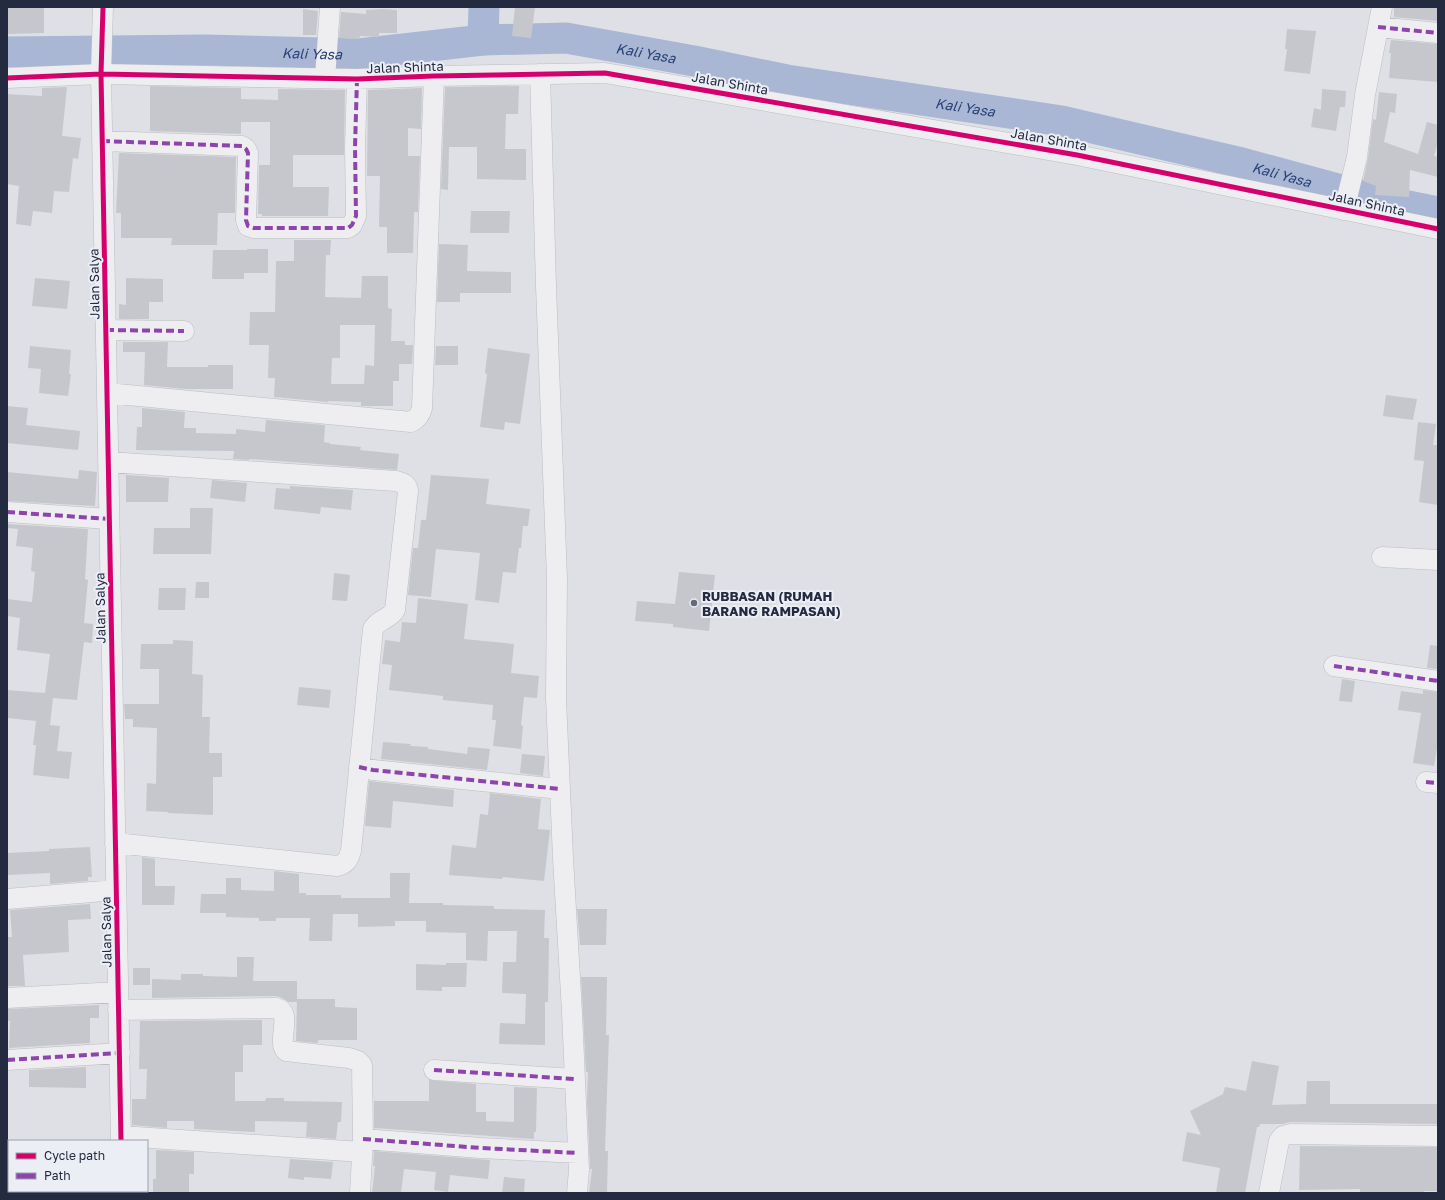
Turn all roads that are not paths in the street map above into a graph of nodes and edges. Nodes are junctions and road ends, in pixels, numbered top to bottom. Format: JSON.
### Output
{"nodes":[{"id":1,"x":103,"y":7,"type":"edge"},
{"id":2,"x":330,"y":7,"type":"edge"},
{"id":3,"x":1382,"y":7,"type":"edge"},
{"id":4,"x":1378,"y":27,"type":"junction"},
{"id":5,"x":1438,"y":33,"type":"edge"},
{"id":6,"x":101,"y":67,"type":"junction"},
{"id":7,"x":540,"y":74,"type":"junction"},
{"id":8,"x":325,"y":76,"type":"junction"},
{"id":9,"x":434,"y":76,"type":"junction"},
{"id":10,"x":7,"y":78,"type":"edge"},
{"id":11,"x":357,"y":79,"type":"junction"},
{"id":12,"x":102,"y":141,"type":"junction"},
{"id":13,"x":1347,"y":200,"type":"junction"},
{"id":14,"x":1438,"y":229,"type":"edge"},
{"id":15,"x":106,"y":330,"type":"junction"},
{"id":16,"x":184,"y":331,"type":"dead end"},
{"id":17,"x":107,"y":393,"type":"junction"},
{"id":18,"x":108,"y":462,"type":"junction"},
{"id":19,"x":7,"y":512,"type":"edge"},
{"id":20,"x":109,"y":519,"type":"junction"},
{"id":21,"x":1382,"y":557,"type":"dead end"},
{"id":22,"x":1438,"y":560,"type":"edge"},
{"id":23,"x":1334,"y":666,"type":"dead end"},
{"id":24,"x":1438,"y":681,"type":"edge"},
{"id":25,"x":359,"y":767,"type":"junction"},
{"id":26,"x":560,"y":788,"type":"junction"},
{"id":27,"x":115,"y":843,"type":"junction"},
{"id":28,"x":116,"y":890,"type":"junction"},
{"id":29,"x":7,"y":899,"type":"edge"},
{"id":30,"x":7,"y":998,"type":"edge"},
{"id":31,"x":118,"y":1001,"type":"junction"},
{"id":32,"x":120,"y":1053,"type":"junction"},
{"id":33,"x":7,"y":1060,"type":"edge"},
{"id":34,"x":434,"y":1070,"type":"dead end"},
{"id":35,"x":575,"y":1079,"type":"junction"},
{"id":36,"x":1438,"y":1136,"type":"edge"},
{"id":37,"x":121,"y":1138,"type":"edge"},
{"id":38,"x":363,"y":1145,"type":"junction"},
{"id":39,"x":578,"y":1153,"type":"junction"},
{"id":40,"x":360,"y":1193,"type":"edge"},
{"id":41,"x":578,"y":1193,"type":"edge"},
{"id":42,"x":1269,"y":1193,"type":"edge"}],
"edges":[{"from":1,"to":6,"type":"street","name":"Jalan Salya"},
{"from":2,"to":8,"type":"street"},
{"from":3,"to":4,"type":"street"},
{"from":4,"to":5,"type":"street"},
{"from":4,"to":13,"type":"street"},
{"from":6,"to":8,"type":"street","name":"Jalan Shinta"},
{"from":6,"to":10,"type":"street","name":"Jalan Shinta"},
{"from":6,"to":12,"type":"street","name":"Jalan Salya"},
{"from":7,"to":9,"type":"street","name":"Jalan Shinta"},
{"from":7,"to":13,"type":"street","name":"Jalan Shinta"},
{"from":7,"to":26,"type":"street"},
{"from":8,"to":11,"type":"street","name":"Jalan Shinta"},
{"from":9,"to":11,"type":"street","name":"Jalan Shinta"},
{"from":9,"to":17,"type":"street"},
{"from":11,"to":12,"type":"street"},
{"from":12,"to":15,"type":"street","name":"Jalan Salya"},
{"from":13,"to":14,"type":"street","name":"Jalan Shinta"},
{"from":15,"to":16,"type":"street"},
{"from":15,"to":17,"type":"street","name":"Jalan Salya"},
{"from":17,"to":18,"type":"street","name":"Jalan Salya"},
{"from":18,"to":20,"type":"street","name":"Jalan Salya"},
{"from":18,"to":25,"type":"street"},
{"from":19,"to":20,"type":"street"},
{"from":20,"to":27,"type":"street","name":"Jalan Salya"},
{"from":21,"to":22,"type":"street"},
{"from":23,"to":24,"type":"street"},
{"from":25,"to":26,"type":"street"},
{"from":25,"to":27,"type":"street"},
{"from":26,"to":35,"type":"street"},
{"from":27,"to":28,"type":"street","name":"Jalan Salya"},
{"from":28,"to":29,"type":"street"},
{"from":28,"to":31,"type":"street","name":"Jalan Salya"},
{"from":30,"to":31,"type":"street"},
{"from":31,"to":32,"type":"street","name":"Jalan Salya"},
{"from":31,"to":38,"type":"street"},
{"from":32,"to":33,"type":"street"},
{"from":32,"to":37,"type":"street","name":"Jalan Salya"},
{"from":34,"to":35,"type":"street"},
{"from":35,"to":39,"type":"street"},
{"from":36,"to":42,"type":"street"},
{"from":37,"to":38,"type":"street"},
{"from":38,"to":39,"type":"street"},
{"from":38,"to":40,"type":"street"},
{"from":39,"to":41,"type":"street"}]}
